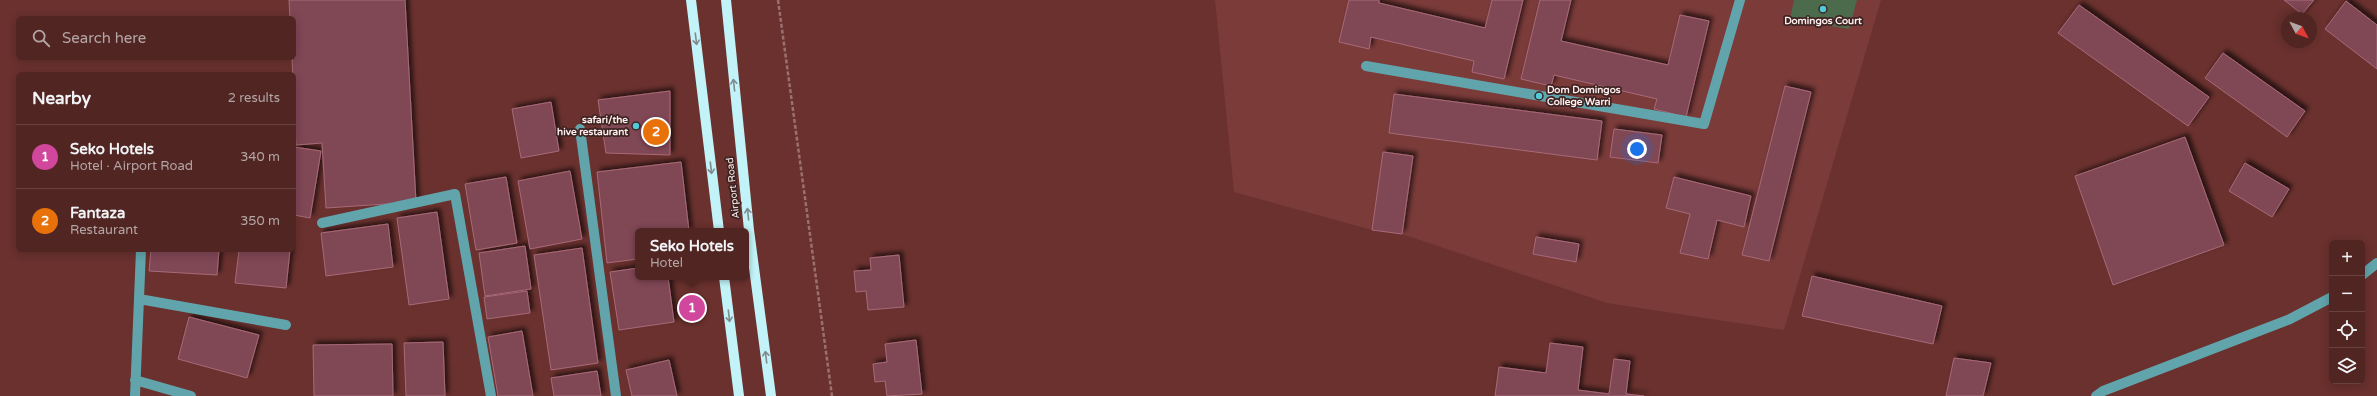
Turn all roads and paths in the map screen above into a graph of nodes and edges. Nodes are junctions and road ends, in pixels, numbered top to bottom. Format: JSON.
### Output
{"nodes":[{"id":1,"x":691,"y":0,"type":"edge"},
{"id":2,"x":726,"y":0,"type":"edge"},
{"id":3,"x":778,"y":0,"type":"edge"},
{"id":4,"x":1740,"y":0,"type":"edge"},
{"id":5,"x":1366,"y":66,"type":"dead end"},
{"id":6,"x":580,"y":129,"type":"dead end"},
{"id":7,"x":322,"y":223,"type":"dead end"},
{"id":8,"x":719,"y":228,"type":"edge"},
{"id":9,"x":749,"y":228,"type":"edge"},
{"id":10,"x":749,"y":230,"type":"edge"},
{"id":11,"x":141,"y":252,"type":"edge"},
{"id":12,"x":2377,"y":263,"type":"edge"},
{"id":13,"x":2365,"y":273,"type":"edge"},
{"id":14,"x":724,"y":280,"type":"edge"},
{"id":15,"x":139,"y":299,"type":"junction"},
{"id":16,"x":2329,"y":299,"type":"edge"},
{"id":17,"x":286,"y":325,"type":"dead end"},
{"id":18,"x":135,"y":380,"type":"junction"},
{"id":19,"x":135,"y":396,"type":"edge"},
{"id":20,"x":191,"y":396,"type":"edge"},
{"id":21,"x":490,"y":396,"type":"edge"},
{"id":22,"x":616,"y":396,"type":"edge"},
{"id":23,"x":739,"y":396,"type":"edge"},
{"id":24,"x":771,"y":396,"type":"edge"},
{"id":25,"x":832,"y":396,"type":"edge"},
{"id":26,"x":2096,"y":396,"type":"edge"}],
"edges":[{"from":1,"to":8,"type":"main road","name":"Airport Road","one_way":true},
{"from":9,"to":2,"type":"main road","name":"Airport Road","one_way":true},
{"from":3,"to":25,"type":"path"},
{"from":4,"to":5,"type":"street"},
{"from":6,"to":22,"type":"street"},
{"from":7,"to":21,"type":"street"},
{"from":24,"to":10,"type":"main road","name":"Airport Road","one_way":true},
{"from":11,"to":15,"type":"street"},
{"from":12,"to":13,"type":"street"},
{"from":14,"to":23,"type":"main road","one_way":true},
{"from":15,"to":17,"type":"street"},
{"from":15,"to":18,"type":"street"},
{"from":16,"to":26,"type":"street"},
{"from":18,"to":19,"type":"street"},
{"from":18,"to":20,"type":"street"}]}
